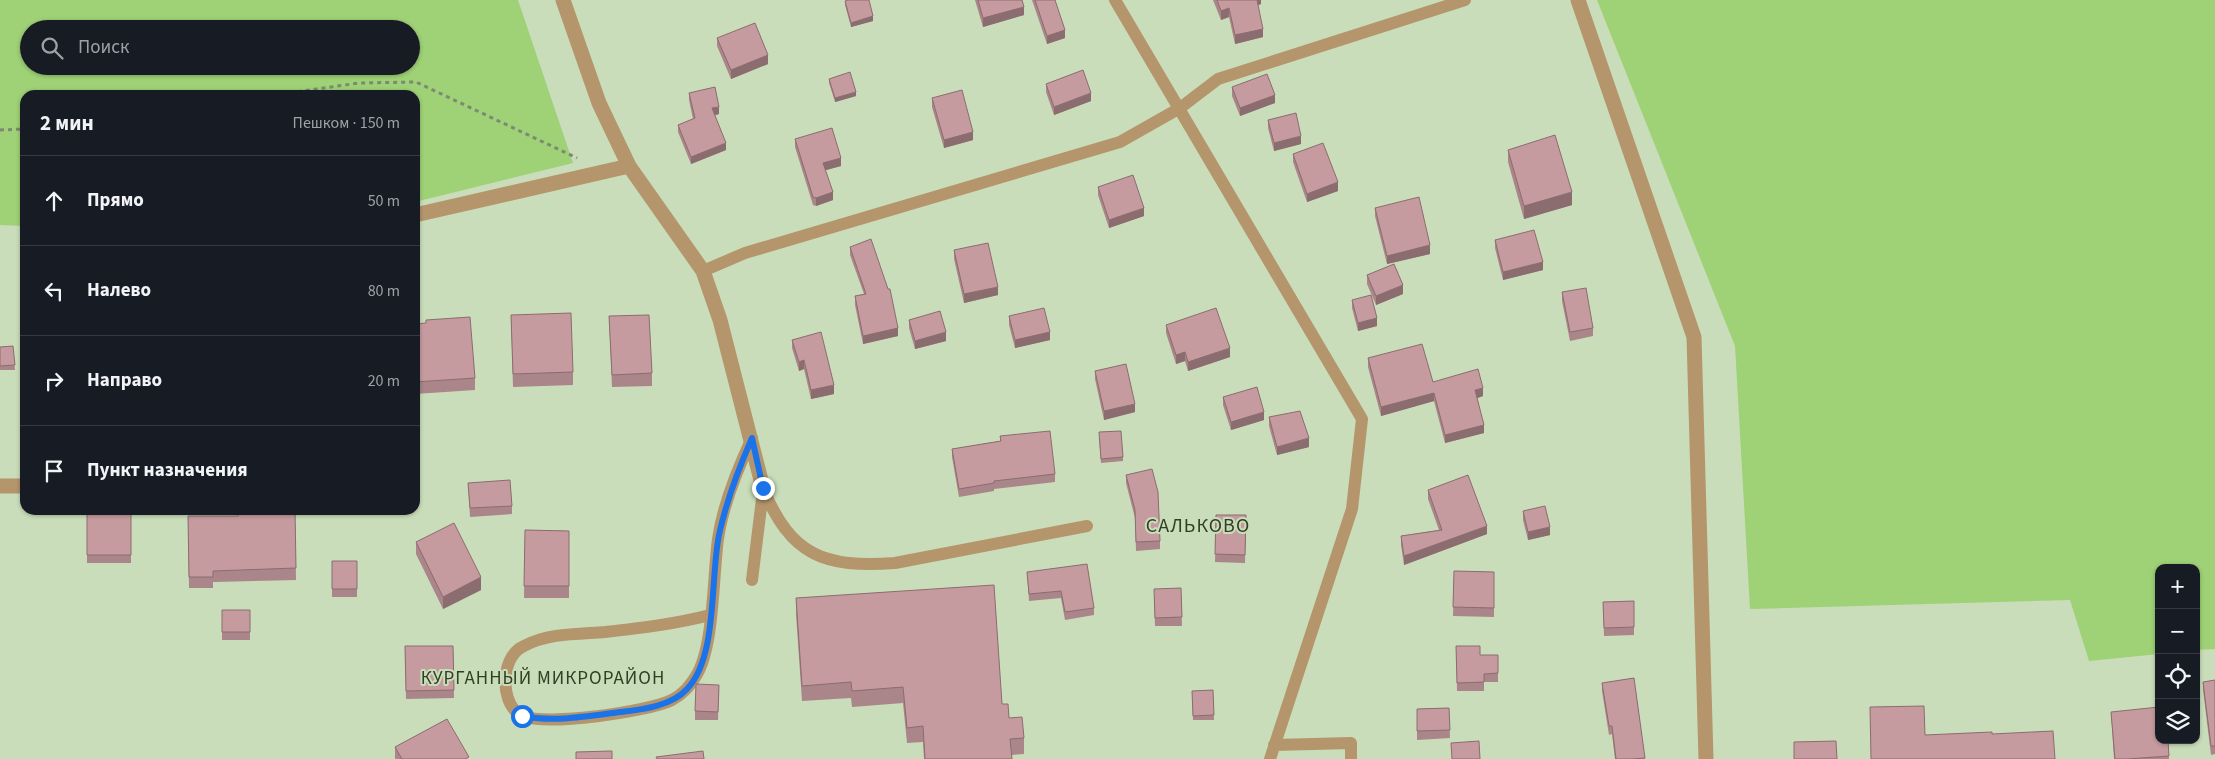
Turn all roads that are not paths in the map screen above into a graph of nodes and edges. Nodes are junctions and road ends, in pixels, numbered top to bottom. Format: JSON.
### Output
{"nodes":[{"id":1,"x":563,"y":0,"type":"edge"},
{"id":2,"x":1115,"y":0,"type":"edge"},
{"id":3,"x":1465,"y":0,"type":"edge"},
{"id":4,"x":1578,"y":0,"type":"edge"},
{"id":5,"x":1180,"y":108,"type":"junction"},
{"id":6,"x":629,"y":166,"type":"junction"},
{"id":7,"x":420,"y":214,"type":"edge"},
{"id":8,"x":703,"y":271,"type":"junction"},
{"id":9,"x":752,"y":438,"type":"junction"},
{"id":10,"x":0,"y":486,"type":"edge"},
{"id":11,"x":20,"y":486,"type":"edge"},
{"id":12,"x":763,"y":488,"type":"junction"},
{"id":13,"x":1087,"y":526,"type":"dead end"},
{"id":14,"x":752,"y":580,"type":"dead end"},
{"id":15,"x":710,"y":615,"type":"junction"},
{"id":16,"x":1274,"y":745,"type":"junction"},
{"id":17,"x":1270,"y":759,"type":"edge"},
{"id":18,"x":1351,"y":759,"type":"edge"},
{"id":19,"x":1706,"y":759,"type":"edge"}],
"edges":[{"from":1,"to":6,"type":"street"},
{"from":2,"to":5,"type":"lane"},
{"from":3,"to":5,"type":"lane"},
{"from":4,"to":19,"type":"street"},
{"from":5,"to":8,"type":"lane"},
{"from":5,"to":16,"type":"lane"},
{"from":6,"to":7,"type":"street"},
{"from":6,"to":8,"type":"street"},
{"from":8,"to":9,"type":"street"},
{"from":9,"to":12,"type":"street"},
{"from":9,"to":15,"type":"lane"},
{"from":10,"to":11,"type":"street"},
{"from":12,"to":13,"type":"lane"},
{"from":12,"to":14,"type":"lane"},
{"from":15,"to":15,"type":"lane"},
{"from":16,"to":17,"type":"lane"},
{"from":16,"to":18,"type":"lane"}]}
